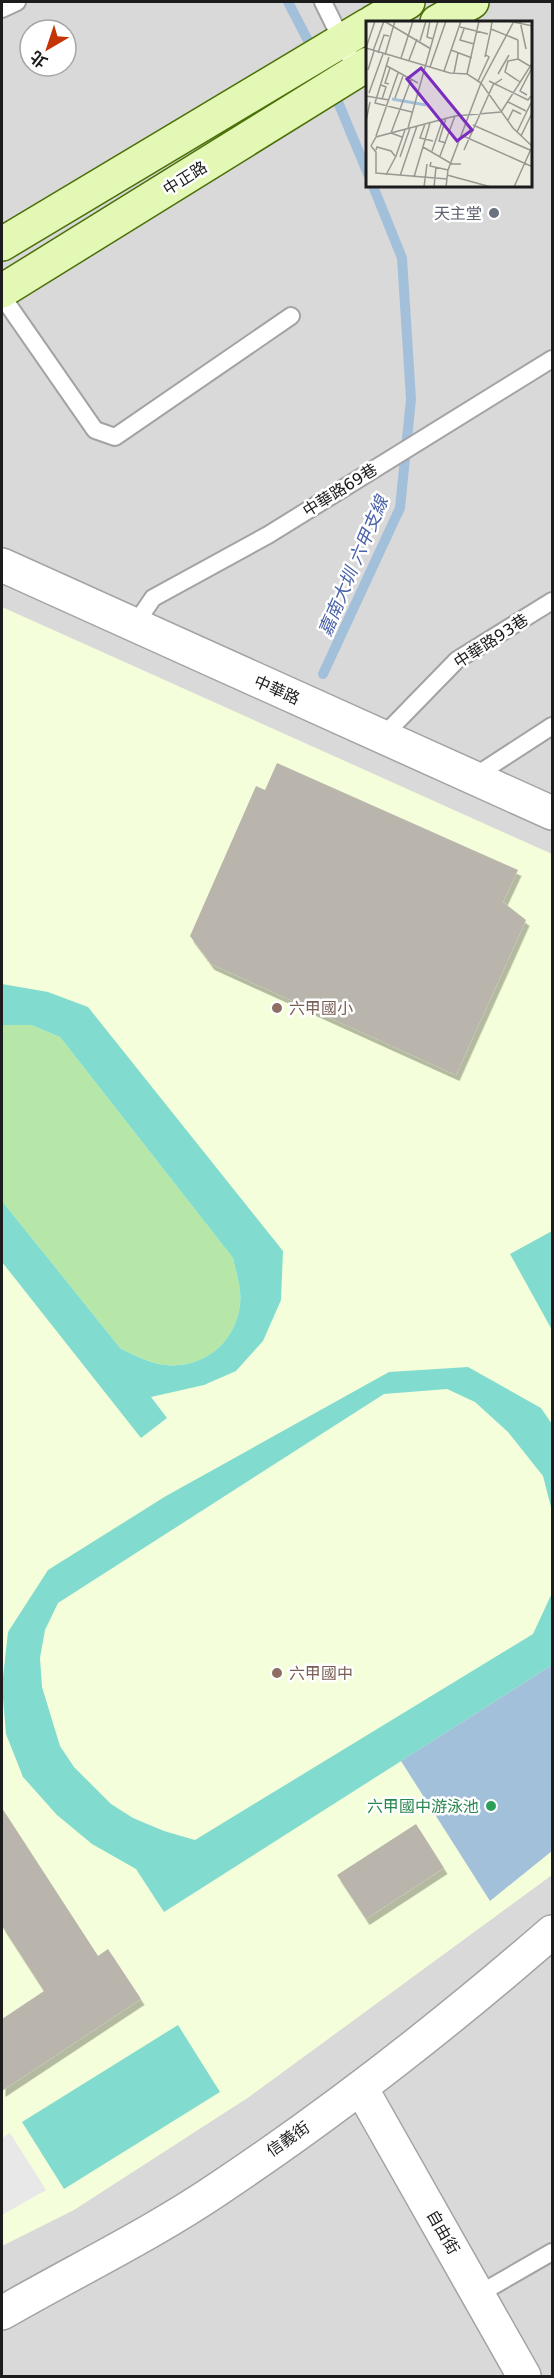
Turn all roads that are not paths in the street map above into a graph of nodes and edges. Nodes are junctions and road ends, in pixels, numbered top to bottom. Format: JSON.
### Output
{"nodes":[{"id":1,"x":17,"y":2,"type":"edge"},
{"id":2,"x":323,"y":2,"type":"edge"},
{"id":3,"x":408,"y":2,"type":"edge"},
{"id":4,"x":472,"y":2,"type":"edge"},
{"id":5,"x":2,"y":9,"type":"edge"},
{"id":6,"x":375,"y":21,"type":"edge"},
{"id":7,"x":439,"y":21,"type":"edge"},
{"id":8,"x":355,"y":33,"type":"edge"},
{"id":9,"x":363,"y":68,"type":"edge"},
{"id":10,"x":2,"y":244,"type":"edge"},
{"id":11,"x":2,"y":291,"type":"edge"},
{"id":12,"x":2,"y":296,"type":"edge"},
{"id":13,"x":291,"y":316,"type":"dead end"},
{"id":14,"x":552,"y":359,"type":"edge"},
{"id":15,"x":2,"y":565,"type":"edge"},
{"id":16,"x":552,"y":601,"type":"edge"},
{"id":17,"x":135,"y":626,"type":"junction"},
{"id":18,"x":552,"y":726,"type":"edge"},
{"id":19,"x":382,"y":737,"type":"junction"},
{"id":20,"x":472,"y":778,"type":"junction"},
{"id":21,"x":552,"y":813,"type":"edge"},
{"id":22,"x":552,"y":1932,"type":"edge"},
{"id":23,"x":361,"y":2088,"type":"junction"},
{"id":24,"x":552,"y":2252,"type":"edge"},
{"id":25,"x":479,"y":2294,"type":"junction"},
{"id":26,"x":2,"y":2313,"type":"edge"},
{"id":27,"x":524,"y":2376,"type":"edge"}],
"edges":[{"from":1,"to":5,"type":"lane"},
{"from":2,"to":8,"type":"lane"},
{"from":3,"to":6,"type":"main road"},
{"from":4,"to":7,"type":"main road"},
{"from":8,"to":9,"type":"lane"},
{"from":8,"to":10,"type":"main road"},
{"from":9,"to":11,"type":"main road","name":"中正路"},
{"from":12,"to":13,"type":"lane"},
{"from":14,"to":17,"type":"lane","name":"中華路69巷"},
{"from":15,"to":17,"type":"street","name":"中華路"},
{"from":16,"to":19,"type":"lane","name":"中華路93巷"},
{"from":17,"to":19,"type":"street","name":"中華路"},
{"from":18,"to":20,"type":"lane"},
{"from":19,"to":20,"type":"street","name":"中華路"},
{"from":20,"to":21,"type":"street","name":"中華路"},
{"from":22,"to":23,"type":"street","name":"信義街"},
{"from":23,"to":25,"type":"street","name":"自由街"},
{"from":23,"to":26,"type":"street","name":"信義街"},
{"from":24,"to":25,"type":"lane"},
{"from":25,"to":27,"type":"street","name":"自由街"}]}
